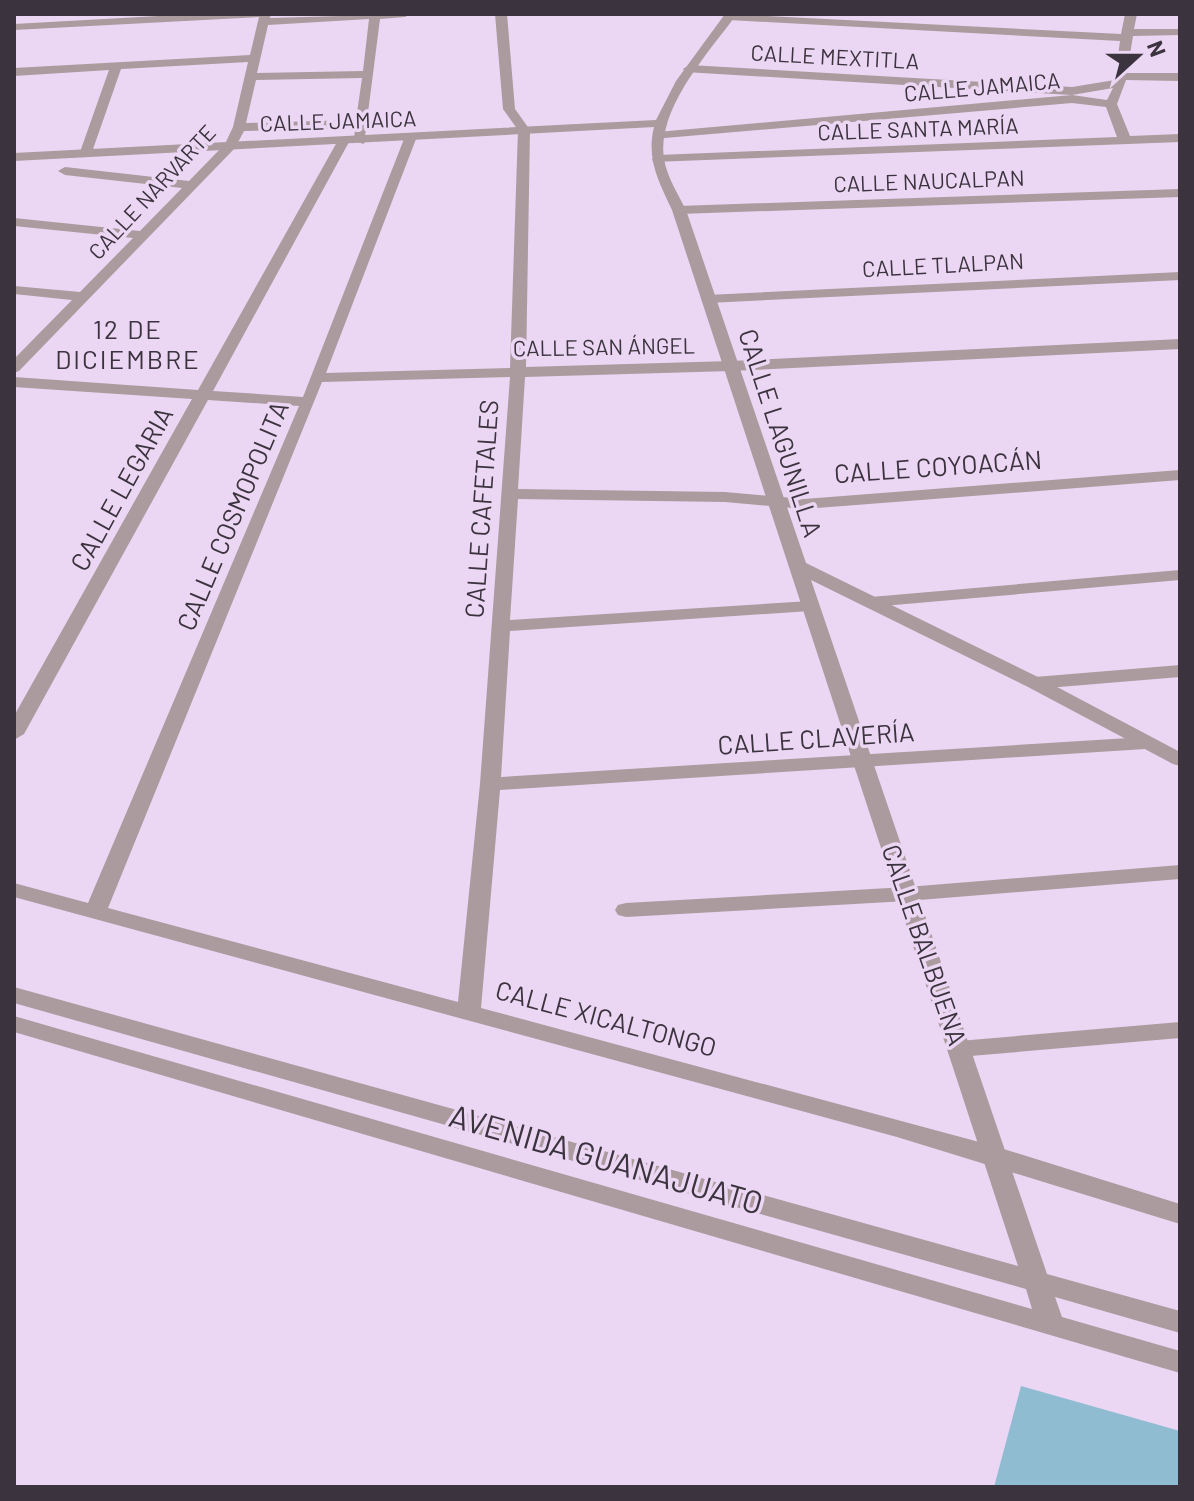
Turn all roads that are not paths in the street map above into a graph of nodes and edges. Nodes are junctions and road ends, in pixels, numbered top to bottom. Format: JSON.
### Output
{"nodes":[{"id":1,"x":405,"y":14,"type":"edge"},
{"id":2,"x":501,"y":14,"type":"edge"},
{"id":3,"x":1131,"y":14,"type":"edge"},
{"id":4,"x":375,"y":16,"type":"junction"},
{"id":5,"x":730,"y":16,"type":"edge"},
{"id":6,"x":262,"y":17,"type":"edge"},
{"id":7,"x":14,"y":27,"type":"edge"},
{"id":8,"x":1180,"y":32,"type":"edge"},
{"id":9,"x":1126,"y":35,"type":"junction"},
{"id":10,"x":255,"y":58,"type":"junction"},
{"id":11,"x":116,"y":66,"type":"junction"},
{"id":12,"x":689,"y":69,"type":"junction"},
{"id":13,"x":14,"y":72,"type":"edge"},
{"id":14,"x":367,"y":74,"type":"junction"},
{"id":15,"x":250,"y":77,"type":"junction"},
{"id":16,"x":1180,"y":77,"type":"edge"},
{"id":17,"x":1117,"y":90,"type":"junction"},
{"id":18,"x":1072,"y":95,"type":"junction"},
{"id":19,"x":363,"y":124,"type":"junction"},
{"id":20,"x":239,"y":127,"type":"junction"},
{"id":21,"x":660,"y":129,"type":"junction"},
{"id":22,"x":524,"y":130,"type":"junction"},
{"id":23,"x":1180,"y":138,"type":"edge"},
{"id":24,"x":410,"y":139,"type":"junction"},
{"id":25,"x":1125,"y":140,"type":"junction"},
{"id":26,"x":352,"y":142,"type":"junction"},
{"id":27,"x":231,"y":145,"type":"junction"},
{"id":28,"x":86,"y":152,"type":"junction"},
{"id":29,"x":14,"y":157,"type":"edge"},
{"id":30,"x":658,"y":159,"type":"junction"},
{"id":31,"x":65,"y":171,"type":"dead end"},
{"id":32,"x":191,"y":185,"type":"junction"},
{"id":33,"x":1180,"y":193,"type":"edge"},
{"id":34,"x":679,"y":210,"type":"junction"},
{"id":35,"x":14,"y":222,"type":"edge"},
{"id":36,"x":143,"y":235,"type":"junction"},
{"id":37,"x":1180,"y":276,"type":"edge"},
{"id":38,"x":14,"y":290,"type":"edge"},
{"id":39,"x":84,"y":297,"type":"junction"},
{"id":40,"x":708,"y":299,"type":"junction"},
{"id":41,"x":1180,"y":344,"type":"edge"},
{"id":42,"x":731,"y":366,"type":"junction"},
{"id":43,"x":14,"y":368,"type":"edge"},
{"id":44,"x":518,"y":371,"type":"junction"},
{"id":45,"x":316,"y":378,"type":"junction"},
{"id":46,"x":14,"y":382,"type":"edge"},
{"id":47,"x":206,"y":393,"type":"junction"},
{"id":48,"x":309,"y":402,"type":"junction"},
{"id":49,"x":1180,"y":475,"type":"edge"},
{"id":50,"x":508,"y":494,"type":"junction"},
{"id":51,"x":776,"y":502,"type":"junction"},
{"id":52,"x":797,"y":566,"type":"junction"},
{"id":53,"x":1180,"y":575,"type":"edge"},
{"id":54,"x":871,"y":602,"type":"junction"},
{"id":55,"x":810,"y":606,"type":"junction"},
{"id":56,"x":501,"y":626,"type":"junction"},
{"id":57,"x":1180,"y":671,"type":"edge"},
{"id":58,"x":1035,"y":683,"type":"junction"},
{"id":59,"x":14,"y":734,"type":"edge"},
{"id":60,"x":1145,"y":743,"type":"junction"},
{"id":61,"x":1180,"y":760,"type":"edge"},
{"id":62,"x":863,"y":762,"type":"junction"},
{"id":63,"x":490,"y":784,"type":"junction"},
{"id":64,"x":1180,"y":872,"type":"edge"},
{"id":65,"x":14,"y":890,"type":"edge"},
{"id":66,"x":907,"y":894,"type":"junction"},
{"id":67,"x":626,"y":910,"type":"dead end"},
{"id":68,"x":96,"y":911,"type":"junction"},
{"id":69,"x":14,"y":995,"type":"edge"},
{"id":70,"x":469,"y":1011,"type":"junction"},
{"id":71,"x":14,"y":1024,"type":"edge"},
{"id":72,"x":1180,"y":1030,"type":"edge"},
{"id":73,"x":959,"y":1049,"type":"junction"},
{"id":74,"x":994,"y":1155,"type":"junction"},
{"id":75,"x":1180,"y":1214,"type":"edge"},
{"id":76,"x":1037,"y":1282,"type":"junction"},
{"id":77,"x":1180,"y":1322,"type":"edge"},
{"id":78,"x":1051,"y":1325,"type":"junction"},
{"id":79,"x":1180,"y":1362,"type":"edge"}],
"edges":[{"from":1,"to":4,"type":"street"},
{"from":2,"to":22,"type":"street","name":"CALLE CAFETALES"},
{"from":3,"to":9,"type":"street"},
{"from":4,"to":6,"type":"street"},
{"from":4,"to":14,"type":"street","name":"CALLE LEGARIA"},
{"from":5,"to":9,"type":"street"},
{"from":5,"to":12,"type":"street","name":"CALLE LAGUNILLA"},
{"from":6,"to":7,"type":"street"},
{"from":6,"to":10,"type":"street","name":"CALLE NARVARTE"},
{"from":8,"to":9,"type":"street"},
{"from":9,"to":17,"type":"street"},
{"from":10,"to":11,"type":"street"},
{"from":10,"to":15,"type":"street","name":"CALLE NARVARTE"},
{"from":11,"to":13,"type":"street"},
{"from":11,"to":28,"type":"street"},
{"from":12,"to":18,"type":"street","name":"CALLE MEXTITLA"},
{"from":12,"to":21,"type":"street","name":"CALLE LAGUNILLA"},
{"from":14,"to":15,"type":"street"},
{"from":14,"to":19,"type":"street","name":"CALLE LEGARIA"},
{"from":15,"to":20,"type":"street","name":"CALLE NARVARTE"},
{"from":16,"to":17,"type":"street","name":"CALLE JAMAICA"},
{"from":17,"to":18,"type":"street","name":"CALLE JAMAICA"},
{"from":17,"to":18,"type":"street","name":"CALLE MEXTITLA"},
{"from":17,"to":25,"type":"street"},
{"from":18,"to":21,"type":"street","name":"CALLE JAMAICA"},
{"from":19,"to":20,"type":"street"},
{"from":19,"to":26,"type":"street","name":"CALLE LEGARIA"},
{"from":20,"to":27,"type":"street","name":"CALLE NARVARTE"},
{"from":21,"to":22,"type":"street","name":"CALLE JAMAICA"},
{"from":21,"to":30,"type":"street","name":"CALLE LAGUNILLA"},
{"from":22,"to":24,"type":"street","name":"CALLE JAMAICA"},
{"from":22,"to":44,"type":"street","name":"CALLE CAFETALES"},
{"from":23,"to":25,"type":"street","name":"CALLE SANTA MARÍA"},
{"from":24,"to":26,"type":"street","name":"CALLE JAMAICA"},
{"from":24,"to":45,"type":"street","name":"CALLE COSMOPOLITA"},
{"from":25,"to":30,"type":"street","name":"CALLE SANTA MARÍA"},
{"from":26,"to":27,"type":"street","name":"CALLE JAMAICA"},
{"from":26,"to":47,"type":"street","name":"CALLE LEGARIA"},
{"from":27,"to":28,"type":"street","name":"CALLE JAMAICA"},
{"from":27,"to":32,"type":"street","name":"CALLE NARVARTE"},
{"from":28,"to":29,"type":"street","name":"CALLE JAMAICA"},
{"from":30,"to":34,"type":"street","name":"CALLE LAGUNILLA"},
{"from":31,"to":32,"type":"street"},
{"from":32,"to":36,"type":"street","name":"CALLE NARVARTE"},
{"from":33,"to":34,"type":"street","name":"CALLE NAUCALPAN"},
{"from":34,"to":40,"type":"street","name":"CALLE LAGUNILLA"},
{"from":35,"to":36,"type":"street"},
{"from":36,"to":39,"type":"street","name":"CALLE NARVARTE"},
{"from":37,"to":40,"type":"street","name":"CALLE TLALPAN"},
{"from":38,"to":39,"type":"street"},
{"from":39,"to":43,"type":"street","name":"CALLE NARVARTE"},
{"from":40,"to":42,"type":"street","name":"CALLE LAGUNILLA"},
{"from":41,"to":42,"type":"street","name":"CALLE SAN ÁNGEL"},
{"from":42,"to":44,"type":"street","name":"CALLE SAN ÁNGEL"},
{"from":42,"to":51,"type":"street","name":"CALLE LAGUNILLA"},
{"from":44,"to":45,"type":"street","name":"CALLE SAN ÁNGEL"},
{"from":44,"to":50,"type":"street","name":"CALLE CAFETALES"},
{"from":45,"to":48,"type":"street","name":"CALLE COSMOPOLITA"},
{"from":46,"to":47,"type":"street"},
{"from":47,"to":48,"type":"street"},
{"from":47,"to":59,"type":"street","name":"CALLE LEGARIA"},
{"from":48,"to":68,"type":"street","name":"CALLE COSMOPOLITA"},
{"from":49,"to":51,"type":"street","name":"CALLE COYOACÁN"},
{"from":50,"to":51,"type":"street","name":"CALLE COYOACÁN"},
{"from":50,"to":56,"type":"street","name":"CALLE CAFETALES"},
{"from":51,"to":52,"type":"street","name":"CALLE LAGUNILLA"},
{"from":52,"to":54,"type":"street","name":"CALLE LAGUNILLA"},
{"from":52,"to":55,"type":"street","name":"CALLE BALBUENA"},
{"from":53,"to":54,"type":"street"},
{"from":54,"to":58,"type":"street","name":"CALLE LAGUNILLA"},
{"from":55,"to":56,"type":"street"},
{"from":55,"to":62,"type":"street","name":"CALLE BALBUENA"},
{"from":56,"to":63,"type":"street","name":"CALLE CAFETALES"},
{"from":57,"to":58,"type":"street"},
{"from":58,"to":60,"type":"street","name":"CALLE LAGUNILLA"},
{"from":60,"to":61,"type":"street","name":"CALLE LAGUNILLA"},
{"from":60,"to":62,"type":"street","name":"CALLE CLAVERÍA"},
{"from":62,"to":63,"type":"street","name":"CALLE CLAVERÍA"},
{"from":62,"to":66,"type":"street","name":"CALLE BALBUENA"},
{"from":63,"to":70,"type":"street","name":"CALLE CAFETALES"},
{"from":64,"to":66,"type":"street"},
{"from":65,"to":68,"type":"street","name":"CALLE XICALTONGO"},
{"from":66,"to":67,"type":"street"},
{"from":66,"to":73,"type":"street","name":"CALLE BALBUENA"},
{"from":68,"to":70,"type":"street","name":"CALLE XICALTONGO"},
{"from":69,"to":76,"type":"street","name":"AVENIDA GUANAJUATO"},
{"from":70,"to":74,"type":"street","name":"CALLE XICALTONGO"},
{"from":71,"to":78,"type":"street","name":"AVENIDA GUANAJUATO"},
{"from":72,"to":73,"type":"street"},
{"from":73,"to":74,"type":"street","name":"CALLE BALBUENA"},
{"from":74,"to":75,"type":"street","name":"CALLE XICALTONGO"},
{"from":74,"to":76,"type":"street","name":"CALLE BALBUENA"},
{"from":76,"to":77,"type":"street","name":"AVENIDA GUANAJUATO"},
{"from":76,"to":78,"type":"street","name":"CALLE BALBUENA"},
{"from":78,"to":79,"type":"street","name":"AVENIDA GUANAJUATO"}]}
